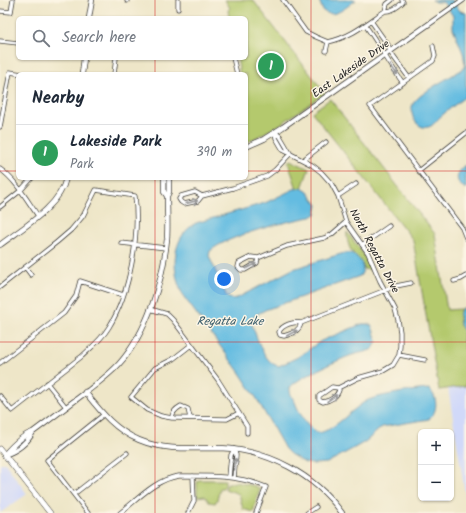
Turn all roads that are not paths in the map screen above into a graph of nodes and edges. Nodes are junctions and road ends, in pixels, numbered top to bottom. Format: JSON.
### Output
{"nodes":[{"id":1,"x":13,"y":0,"type":"edge"},
{"id":2,"x":92,"y":0,"type":"edge"},
{"id":3,"x":178,"y":0,"type":"edge"},
{"id":4,"x":282,"y":0,"type":"edge"},
{"id":5,"x":392,"y":0,"type":"edge"},
{"id":6,"x":402,"y":0,"type":"edge"},
{"id":7,"x":463,"y":0,"type":"edge"},
{"id":8,"x":178,"y":9,"type":"dead end"},
{"id":9,"x":0,"y":11,"type":"edge"},
{"id":10,"x":385,"y":11,"type":"junction"},
{"id":11,"x":90,"y":16,"type":"edge"},
{"id":12,"x":371,"y":21,"type":"junction"},
{"id":13,"x":365,"y":25,"type":"junction"},
{"id":14,"x":0,"y":41,"type":"edge"},
{"id":15,"x":328,"y":42,"type":"junction"},
{"id":16,"x":16,"y":44,"type":"edge"},
{"id":17,"x":433,"y":46,"type":"dead end"},
{"id":18,"x":326,"y":51,"type":"dead end"},
{"id":19,"x":390,"y":52,"type":"junction"},
{"id":20,"x":384,"y":56,"type":"junction"},
{"id":21,"x":84,"y":60,"type":"edge"},
{"id":22,"x":116,"y":60,"type":"edge"},
{"id":23,"x":234,"y":60,"type":"edge"},
{"id":24,"x":82,"y":72,"type":"edge"},
{"id":25,"x":114,"y":72,"type":"edge"},
{"id":26,"x":237,"y":72,"type":"edge"},
{"id":27,"x":16,"y":73,"type":"edge"},
{"id":28,"x":409,"y":78,"type":"junction"},
{"id":29,"x":403,"y":83,"type":"junction"},
{"id":30,"x":0,"y":127,"type":"edge"},
{"id":31,"x":275,"y":132,"type":"junction"},
{"id":32,"x":466,"y":133,"type":"edge"},
{"id":33,"x":326,"y":142,"type":"dead end"},
{"id":34,"x":248,"y":146,"type":"edge"},
{"id":35,"x":290,"y":154,"type":"junction"},
{"id":36,"x":303,"y":160,"type":"junction"},
{"id":37,"x":0,"y":169,"type":"edge"},
{"id":38,"x":418,"y":171,"type":"junction"},
{"id":39,"x":30,"y":180,"type":"edge"},
{"id":40,"x":65,"y":180,"type":"edge"},
{"id":41,"x":164,"y":180,"type":"edge"},
{"id":42,"x":168,"y":180,"type":"edge"},
{"id":43,"x":356,"y":184,"type":"dead end"},
{"id":44,"x":20,"y":191,"type":"junction"},
{"id":45,"x":167,"y":196,"type":"junction"},
{"id":46,"x":202,"y":196,"type":"junction"},
{"id":47,"x":338,"y":196,"type":"junction"},
{"id":48,"x":0,"y":207,"type":"edge"},
{"id":49,"x":38,"y":216,"type":"junction"},
{"id":50,"x":346,"y":222,"type":"junction"},
{"id":51,"x":466,"y":225,"type":"edge"},
{"id":52,"x":389,"y":226,"type":"dead end"},
{"id":53,"x":462,"y":228,"type":"junction"},
{"id":54,"x":466,"y":238,"type":"edge"},
{"id":55,"x":121,"y":243,"type":"dead end"},
{"id":56,"x":135,"y":244,"type":"junction"},
{"id":57,"x":0,"y":245,"type":"edge"},
{"id":58,"x":362,"y":245,"type":"junction"},
{"id":59,"x":166,"y":248,"type":"junction"},
{"id":60,"x":258,"y":258,"type":"junction"},
{"id":61,"x":25,"y":267,"type":"junction"},
{"id":62,"x":31,"y":275,"type":"dead end"},
{"id":63,"x":466,"y":276,"type":"edge"},
{"id":64,"x":0,"y":280,"type":"edge"},
{"id":65,"x":454,"y":281,"type":"dead end"},
{"id":66,"x":411,"y":283,"type":"dead end"},
{"id":67,"x":2,"y":285,"type":"edge"},
{"id":68,"x":385,"y":290,"type":"junction"},
{"id":69,"x":123,"y":294,"type":"junction"},
{"id":70,"x":150,"y":309,"type":"junction"},
{"id":71,"x":301,"y":323,"type":"junction"},
{"id":72,"x":191,"y":344,"type":"junction"},
{"id":73,"x":399,"y":355,"type":"junction"},
{"id":74,"x":425,"y":360,"type":"dead end"},
{"id":75,"x":0,"y":363,"type":"edge"},
{"id":76,"x":47,"y":384,"type":"junction"},
{"id":77,"x":338,"y":388,"type":"junction"},
{"id":78,"x":85,"y":392,"type":"junction"},
{"id":79,"x":0,"y":396,"type":"edge"},
{"id":80,"x":66,"y":407,"type":"junction"},
{"id":81,"x":239,"y":413,"type":"junction"},
{"id":82,"x":103,"y":415,"type":"junction"},
{"id":83,"x":172,"y":418,"type":"junction"},
{"id":84,"x":190,"y":418,"type":"junction"},
{"id":85,"x":247,"y":433,"type":"dead end"},
{"id":86,"x":0,"y":449,"type":"edge"},
{"id":87,"x":234,"y":449,"type":"junction"},
{"id":88,"x":127,"y":452,"type":"dead end"},
{"id":89,"x":2,"y":456,"type":"edge"},
{"id":90,"x":192,"y":476,"type":"junction"},
{"id":91,"x":229,"y":477,"type":"junction"},
{"id":92,"x":234,"y":478,"type":"junction"},
{"id":93,"x":74,"y":494,"type":"junction"},
{"id":94,"x":316,"y":507,"type":"dead end"},
{"id":95,"x":189,"y":512,"type":"edge"},
{"id":96,"x":50,"y":513,"type":"edge"},
{"id":97,"x":88,"y":513,"type":"edge"},
{"id":98,"x":120,"y":513,"type":"edge"},
{"id":99,"x":256,"y":513,"type":"edge"},
{"id":100,"x":307,"y":513,"type":"edge"},
{"id":101,"x":342,"y":513,"type":"edge"}],
"edges":[{"from":1,"to":9,"type":"street"},
{"from":2,"to":11,"type":"street"},
{"from":3,"to":8,"type":"street"},
{"from":4,"to":15,"type":"street"},
{"from":5,"to":10,"type":"street"},
{"from":6,"to":10,"type":"street"},
{"from":7,"to":19,"type":"street","name":"East Lakeside Drive"},
{"from":10,"to":12,"type":"street"},
{"from":12,"to":13,"type":"street"},
{"from":12,"to":19,"type":"street"},
{"from":13,"to":15,"type":"street"},
{"from":13,"to":20,"type":"street"},
{"from":14,"to":16,"type":"street"},
{"from":15,"to":18,"type":"street"},
{"from":17,"to":28,"type":"street"},
{"from":19,"to":20,"type":"street","name":"East Lakeside Drive"},
{"from":19,"to":28,"type":"street"},
{"from":20,"to":29,"type":"street","one_way":true},
{"from":20,"to":31,"type":"street","name":"East Lakeside Drive"},
{"from":21,"to":24,"type":"street"},
{"from":22,"to":25,"type":"street"},
{"from":23,"to":26,"type":"street"},
{"from":27,"to":30,"type":"street"},
{"from":28,"to":29,"type":"street"},
{"from":29,"to":38,"type":"street"},
{"from":31,"to":34,"type":"street","name":"East Lakeside Drive"},
{"from":31,"to":35,"type":"street","name":"North Regatta Drive"},
{"from":32,"to":38,"type":"street"},
{"from":33,"to":36,"type":"street"},
{"from":35,"to":36,"type":"street","name":"North Regatta Drive"},
{"from":35,"to":46,"type":"street"},
{"from":36,"to":47,"type":"street","name":"North Regatta Drive"},
{"from":37,"to":44,"type":"street"},
{"from":38,"to":53,"type":"street"},
{"from":39,"to":44,"type":"street"},
{"from":40,"to":49,"type":"street"},
{"from":41,"to":45,"type":"street"},
{"from":42,"to":45,"type":"street"},
{"from":43,"to":47,"type":"street"},
{"from":44,"to":48,"type":"street"},
{"from":44,"to":49,"type":"street"},
{"from":45,"to":59,"type":"street"},
{"from":46,"to":46,"type":"street","one_way":true},
{"from":47,"to":50,"type":"street","name":"North Regatta Drive"},
{"from":49,"to":57,"type":"street"},
{"from":50,"to":58,"type":"street","name":"North Regatta Drive"},
{"from":50,"to":60,"type":"street"},
{"from":51,"to":53,"type":"street"},
{"from":52,"to":58,"type":"street"},
{"from":53,"to":54,"type":"street"},
{"from":55,"to":56,"type":"street"},
{"from":56,"to":59,"type":"street"},
{"from":56,"to":61,"type":"street"},
{"from":56,"to":69,"type":"street"},
{"from":58,"to":68,"type":"street","name":"North Regatta Drive"},
{"from":59,"to":70,"type":"street"},
{"from":60,"to":60,"type":"street","one_way":true},
{"from":61,"to":62,"type":"street"},
{"from":61,"to":67,"type":"street"},
{"from":63,"to":65,"type":"street"},
{"from":64,"to":67,"type":"street"},
{"from":66,"to":68,"type":"street"},
{"from":68,"to":71,"type":"street"},
{"from":68,"to":73,"type":"street","name":"North Regatta Drive"},
{"from":69,"to":75,"type":"street"},
{"from":69,"to":76,"type":"street"},
{"from":70,"to":72,"type":"street"},
{"from":70,"to":78,"type":"street"},
{"from":71,"to":71,"type":"street","one_way":true},
{"from":72,"to":81,"type":"street"},
{"from":72,"to":83,"type":"street"},
{"from":73,"to":74,"type":"street"},
{"from":73,"to":77,"type":"street"},
{"from":76,"to":79,"type":"street"},
{"from":76,"to":80,"type":"street"},
{"from":77,"to":77,"type":"street","one_way":true},
{"from":78,"to":80,"type":"street"},
{"from":78,"to":82,"type":"street"},
{"from":80,"to":89,"type":"street"},
{"from":81,"to":84,"type":"street"},
{"from":81,"to":85,"type":"street"},
{"from":82,"to":87,"type":"street"},
{"from":82,"to":93,"type":"street"},
{"from":83,"to":84,"type":"street"},
{"from":83,"to":84,"type":"street"},
{"from":86,"to":89,"type":"main road"},
{"from":87,"to":91,"type":"street"},
{"from":92,"to":87,"type":"street","one_way":true},
{"from":87,"to":101,"type":"street"},
{"from":88,"to":93,"type":"street"},
{"from":89,"to":96,"type":"main road"},
{"from":90,"to":91,"type":"street"},
{"from":90,"to":95,"type":"street"},
{"from":90,"to":98,"type":"street"},
{"from":91,"to":92,"type":"street"},
{"from":92,"to":99,"type":"street"},
{"from":93,"to":97,"type":"street"},
{"from":94,"to":100,"type":"street"}]}
